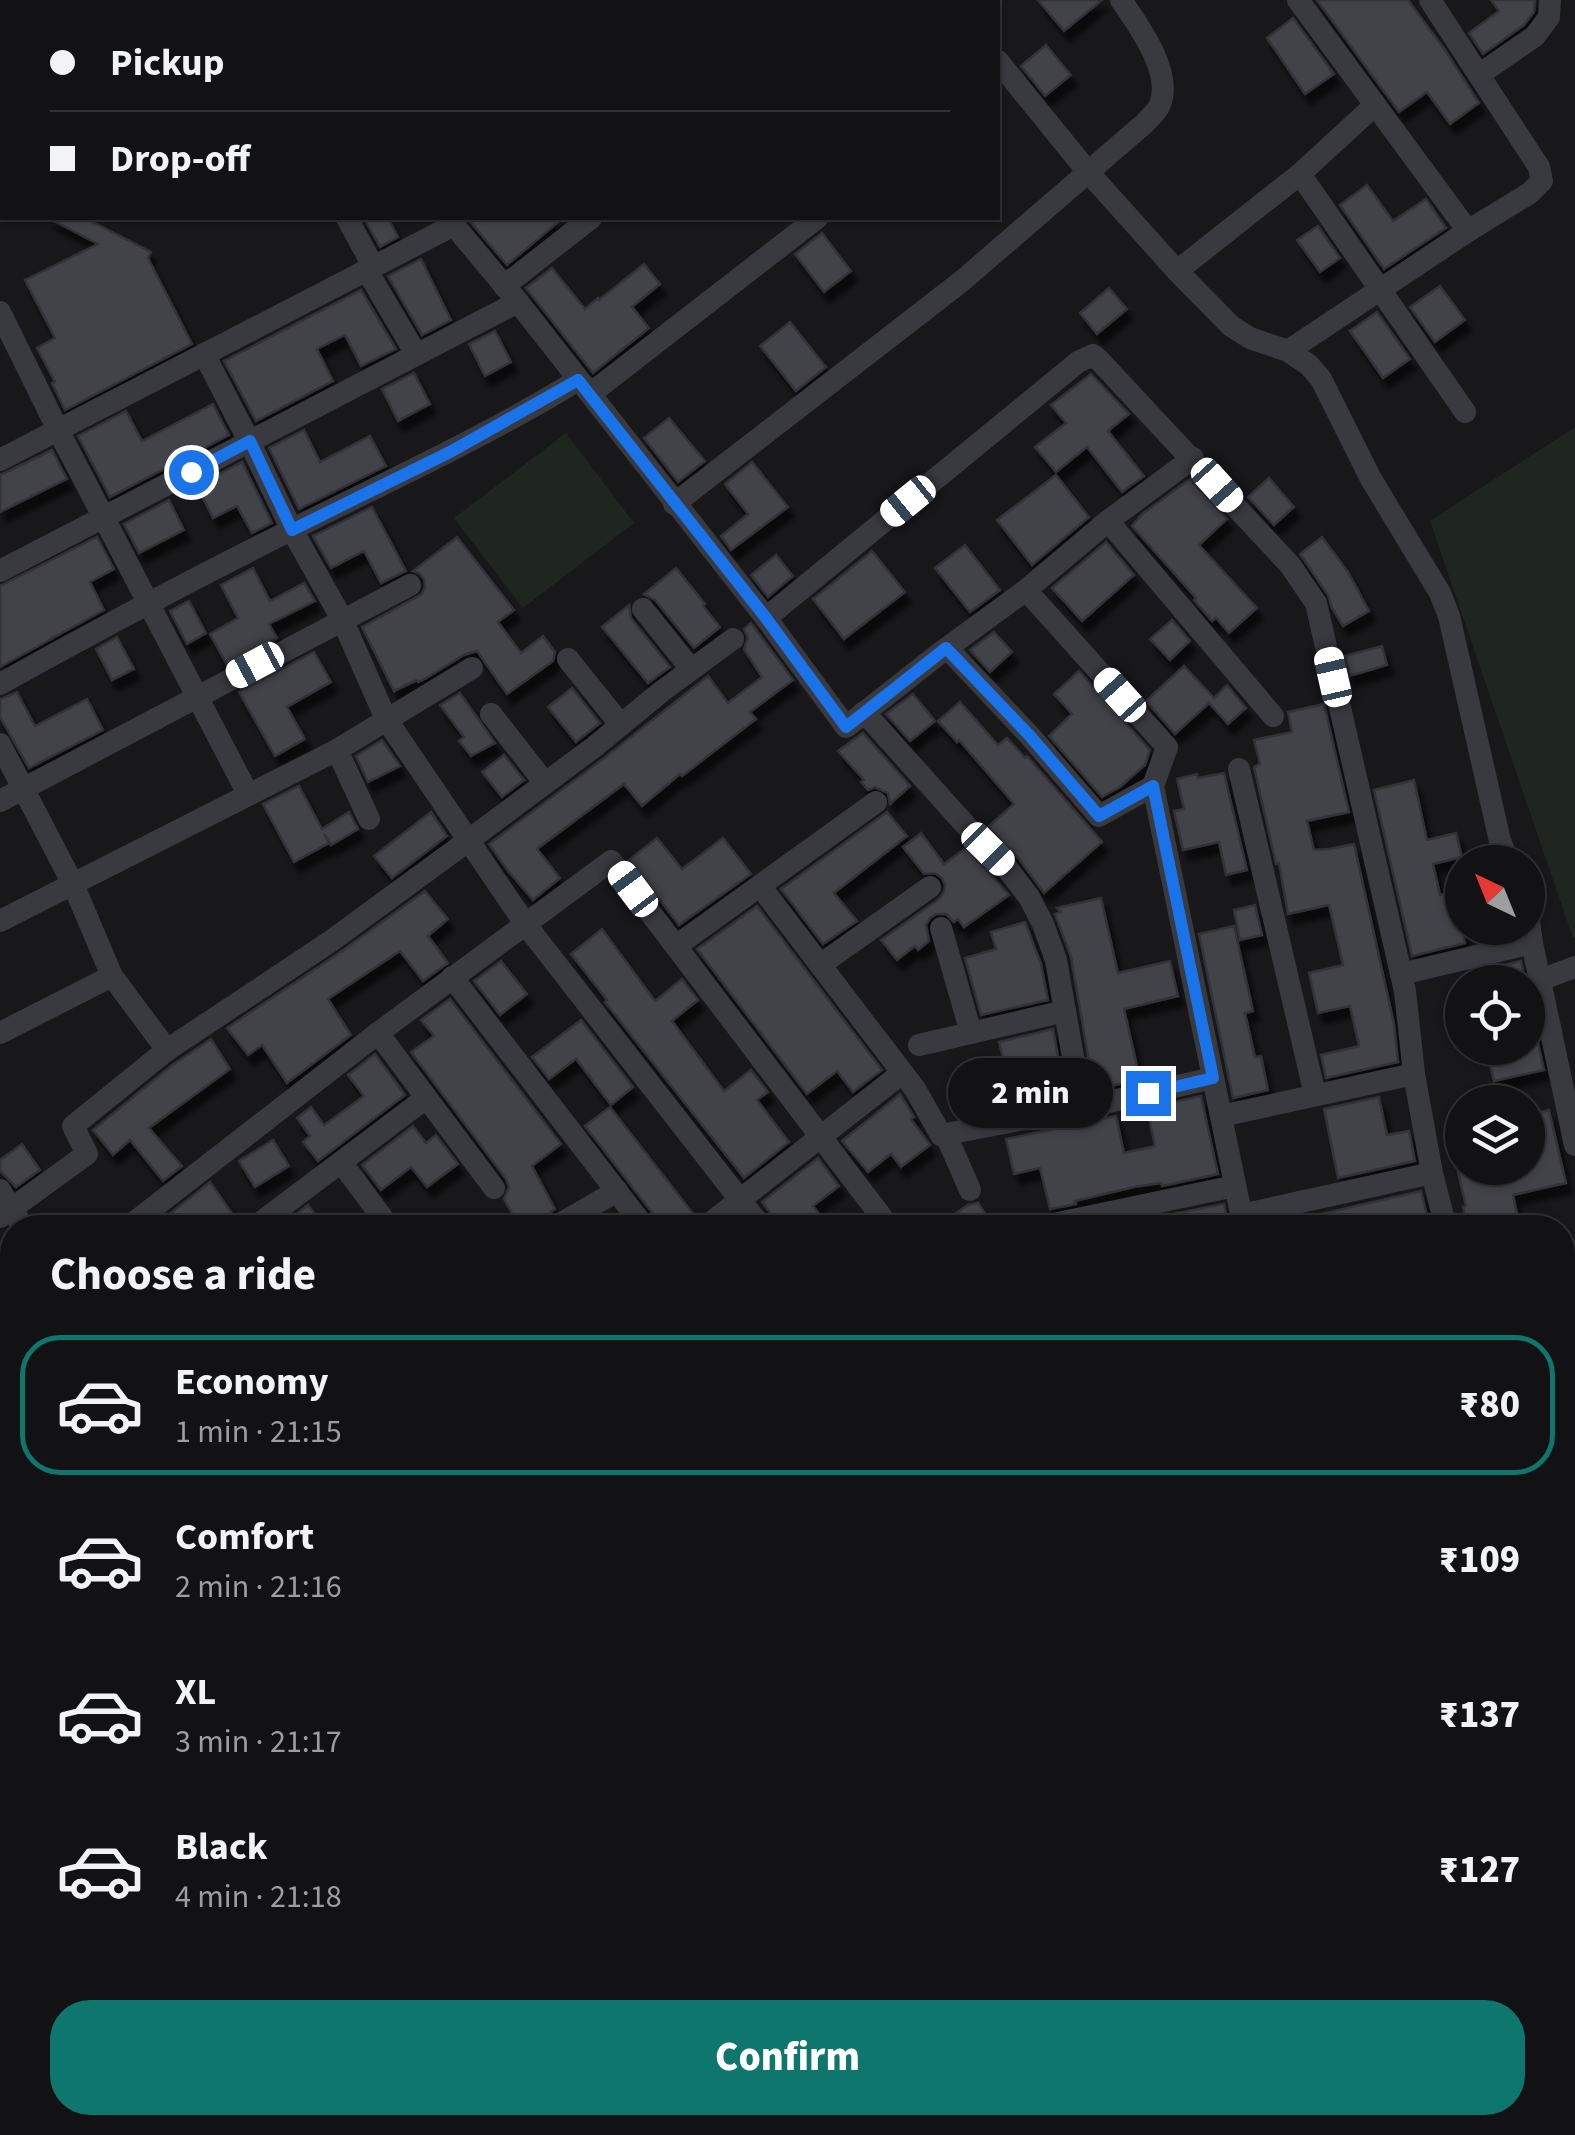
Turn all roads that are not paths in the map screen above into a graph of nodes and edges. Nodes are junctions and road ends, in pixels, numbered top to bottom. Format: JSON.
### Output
{"nodes":[{"id":1,"x":1121,"y":0,"type":"edge"},
{"id":2,"x":1298,"y":0,"type":"edge"},
{"id":3,"x":1430,"y":0,"type":"edge"},
{"id":4,"x":1550,"y":0,"type":"edge"},
{"id":5,"x":1000,"y":68,"type":"edge"},
{"id":6,"x":1480,"y":74,"type":"junction"},
{"id":7,"x":1376,"y":105,"type":"junction"},
{"id":8,"x":1088,"y":172,"type":"junction"},
{"id":9,"x":1300,"y":174,"type":"junction"},
{"id":10,"x":347,"y":220,"type":"edge"},
{"id":11,"x":585,"y":220,"type":"edge"},
{"id":12,"x":814,"y":220,"type":"edge"},
{"id":13,"x":451,"y":221,"type":"edge"},
{"id":14,"x":1468,"y":231,"type":"junction"},
{"id":15,"x":370,"y":267,"type":"junction"},
{"id":16,"x":1177,"y":271,"type":"junction"},
{"id":17,"x":1381,"y":290,"type":"junction"},
{"id":18,"x":511,"y":294,"type":"junction"},
{"id":19,"x":0,"y":312,"type":"edge"},
{"id":20,"x":1288,"y":351,"type":"junction"},
{"id":21,"x":204,"y":354,"type":"junction"},
{"id":22,"x":416,"y":354,"type":"junction"},
{"id":23,"x":584,"y":387,"type":"junction"},
{"id":24,"x":1466,"y":412,"type":"dead end"},
{"id":25,"x":58,"y":430,"type":"junction"},
{"id":26,"x":250,"y":441,"type":"junction"},
{"id":27,"x":1192,"y":458,"type":"junction"},
{"id":28,"x":0,"y":460,"type":"edge"},
{"id":29,"x":674,"y":504,"type":"junction"},
{"id":30,"x":103,"y":517,"type":"junction"},
{"id":31,"x":1108,"y":521,"type":"junction"},
{"id":32,"x":292,"y":530,"type":"junction"},
{"id":33,"x":0,"y":571,"type":"edge"},
{"id":34,"x":410,"y":584,"type":"dead end"},
{"id":35,"x":1026,"y":590,"type":"junction"},
{"id":36,"x":148,"y":602,"type":"junction"},
{"id":37,"x":643,"y":609,"type":"dead end"},
{"id":38,"x":766,"y":618,"type":"junction"},
{"id":39,"x":342,"y":619,"type":"junction"},
{"id":40,"x":732,"y":639,"type":"dead end"},
{"id":41,"x":946,"y":648,"type":"junction"},
{"id":42,"x":568,"y":660,"type":"dead end"},
{"id":43,"x":472,"y":668,"type":"dead end"},
{"id":44,"x":691,"y":669,"type":"junction"},
{"id":45,"x":0,"y":684,"type":"edge"},
{"id":46,"x":196,"y":695,"type":"junction"},
{"id":47,"x":864,"y":712,"type":"junction"},
{"id":48,"x":492,"y":714,"type":"dead end"},
{"id":49,"x":1273,"y":716,"type":"dead end"},
{"id":50,"x":386,"y":719,"type":"junction"},
{"id":51,"x":620,"y":725,"type":"junction"},
{"id":52,"x":0,"y":744,"type":"edge"},
{"id":53,"x":337,"y":750,"type":"junction"},
{"id":54,"x":1239,"y":769,"type":"dead end"},
{"id":55,"x":546,"y":783,"type":"junction"},
{"id":56,"x":1153,"y":786,"type":"junction"},
{"id":57,"x":23,"y":789,"type":"junction"},
{"id":58,"x":248,"y":794,"type":"junction"},
{"id":59,"x":0,"y":801,"type":"edge"},
{"id":60,"x":876,"y":802,"type":"dead end"},
{"id":61,"x":369,"y":819,"type":"dead end"},
{"id":62,"x":470,"y":840,"type":"junction"},
{"id":63,"x":1502,"y":845,"type":"edge"},
{"id":64,"x":73,"y":884,"type":"junction"},
{"id":65,"x":760,"y":886,"type":"junction"},
{"id":66,"x":930,"y":886,"type":"dead end"},
{"id":67,"x":0,"y":921,"type":"edge"},
{"id":68,"x":526,"y":924,"type":"junction"},
{"id":69,"x":941,"y":928,"type":"dead end"},
{"id":70,"x":1524,"y":945,"type":"edge"},
{"id":71,"x":676,"y":946,"type":"junction"},
{"id":72,"x":820,"y":965,"type":"junction"},
{"id":73,"x":1575,"y":968,"type":"edge"},
{"id":74,"x":1401,"y":974,"type":"junction"},
{"id":75,"x":112,"y":976,"type":"junction"},
{"id":76,"x":452,"y":977,"type":"junction"},
{"id":77,"x":1545,"y":978,"type":"edge"},
{"id":78,"x":1545,"y":1004,"type":"edge"},
{"id":79,"x":1065,"y":1011,"type":"junction"},
{"id":80,"x":0,"y":1033,"type":"edge"},
{"id":81,"x":971,"y":1033,"type":"junction"},
{"id":82,"x":378,"y":1034,"type":"junction"},
{"id":83,"x":919,"y":1045,"type":"dead end"},
{"id":84,"x":168,"y":1050,"type":"junction"},
{"id":85,"x":902,"y":1073,"type":"junction"},
{"id":86,"x":1414,"y":1074,"type":"junction"},
{"id":87,"x":1213,"y":1078,"type":"junction"},
{"id":88,"x":1315,"y":1096,"type":"junction"},
{"id":89,"x":426,"y":1098,"type":"junction"},
{"id":90,"x":1082,"y":1108,"type":"junction"},
{"id":91,"x":1221,"y":1116,"type":"junction"},
{"id":92,"x":946,"y":1135,"type":"junction"},
{"id":93,"x":821,"y":1136,"type":"junction"},
{"id":94,"x":1575,"y":1145,"type":"edge"},
{"id":95,"x":341,"y":1162,"type":"junction"},
{"id":96,"x":1432,"y":1173,"type":"junction"},
{"id":97,"x":1235,"y":1186,"type":"junction"},
{"id":98,"x":494,"y":1188,"type":"dead end"},
{"id":99,"x":970,"y":1190,"type":"dead end"},
{"id":100,"x":617,"y":1191,"type":"junction"},
{"id":101,"x":740,"y":1198,"type":"junction"},
{"id":102,"x":9,"y":1211,"type":"edge"},
{"id":103,"x":144,"y":1215,"type":"edge"},
{"id":104,"x":269,"y":1215,"type":"edge"},
{"id":105,"x":380,"y":1215,"type":"edge"},
{"id":106,"x":575,"y":1215,"type":"edge"},
{"id":107,"x":635,"y":1215,"type":"edge"},
{"id":108,"x":720,"y":1215,"type":"edge"},
{"id":109,"x":752,"y":1215,"type":"edge"},
{"id":110,"x":880,"y":1215,"type":"edge"},
{"id":111,"x":1096,"y":1215,"type":"edge"},
{"id":112,"x":1241,"y":1215,"type":"edge"},
{"id":113,"x":1266,"y":1215,"type":"edge"},
{"id":114,"x":1443,"y":1215,"type":"edge"}],
"edges":[{"from":1,"to":8,"type":"street"},
{"from":2,"to":7,"type":"street"},
{"from":3,"to":6,"type":"street"},
{"from":4,"to":6,"type":"street"},
{"from":5,"to":8,"type":"street"},
{"from":6,"to":14,"type":"street"},
{"from":7,"to":9,"type":"street"},
{"from":7,"to":14,"type":"street"},
{"from":8,"to":16,"type":"street"},
{"from":8,"to":29,"type":"street"},
{"from":9,"to":16,"type":"street"},
{"from":9,"to":17,"type":"street"},
{"from":10,"to":15,"type":"street"},
{"from":11,"to":18,"type":"street"},
{"from":12,"to":23,"type":"street"},
{"from":13,"to":15,"type":"street"},
{"from":13,"to":18,"type":"street"},
{"from":14,"to":17,"type":"street"},
{"from":15,"to":21,"type":"street"},
{"from":15,"to":22,"type":"street"},
{"from":16,"to":20,"type":"street"},
{"from":17,"to":20,"type":"street"},
{"from":17,"to":24,"type":"street"},
{"from":18,"to":22,"type":"street"},
{"from":18,"to":23,"type":"street"},
{"from":19,"to":25,"type":"street"},
{"from":20,"to":63,"type":"street"},
{"from":21,"to":25,"type":"street"},
{"from":21,"to":26,"type":"street"},
{"from":22,"to":26,"type":"street"},
{"from":23,"to":29,"type":"street"},
{"from":23,"to":32,"type":"street"},
{"from":25,"to":28,"type":"street"},
{"from":25,"to":30,"type":"street"},
{"from":26,"to":30,"type":"street"},
{"from":26,"to":32,"type":"street"},
{"from":27,"to":31,"type":"street"},
{"from":27,"to":38,"type":"street"},
{"from":27,"to":74,"type":"street"},
{"from":29,"to":38,"type":"street"},
{"from":30,"to":33,"type":"street"},
{"from":30,"to":36,"type":"street"},
{"from":31,"to":35,"type":"street"},
{"from":31,"to":49,"type":"street"},
{"from":32,"to":36,"type":"street"},
{"from":32,"to":39,"type":"street"},
{"from":34,"to":39,"type":"street"},
{"from":35,"to":41,"type":"street"},
{"from":35,"to":56,"type":"street"},
{"from":36,"to":45,"type":"street"},
{"from":36,"to":46,"type":"street"},
{"from":37,"to":44,"type":"street"},
{"from":38,"to":47,"type":"street"},
{"from":39,"to":46,"type":"street"},
{"from":39,"to":50,"type":"street"},
{"from":40,"to":44,"type":"street"},
{"from":41,"to":47,"type":"street"},
{"from":41,"to":56,"type":"street"},
{"from":42,"to":51,"type":"street"},
{"from":43,"to":50,"type":"street"},
{"from":44,"to":51,"type":"street"},
{"from":46,"to":57,"type":"street"},
{"from":46,"to":58,"type":"street"},
{"from":47,"to":79,"type":"street"},
{"from":48,"to":55,"type":"street"},
{"from":50,"to":53,"type":"street"},
{"from":50,"to":62,"type":"street"},
{"from":51,"to":55,"type":"street"},
{"from":52,"to":57,"type":"street"},
{"from":53,"to":58,"type":"street"},
{"from":53,"to":61,"type":"street"},
{"from":54,"to":88,"type":"street"},
{"from":55,"to":62,"type":"street"},
{"from":56,"to":87,"type":"street"},
{"from":57,"to":59,"type":"street"},
{"from":57,"to":64,"type":"street"},
{"from":58,"to":64,"type":"street"},
{"from":60,"to":65,"type":"street"},
{"from":62,"to":68,"type":"street"},
{"from":62,"to":84,"type":"street"},
{"from":64,"to":67,"type":"street"},
{"from":64,"to":75,"type":"street"},
{"from":65,"to":71,"type":"street"},
{"from":65,"to":72,"type":"street"},
{"from":66,"to":72,"type":"street"},
{"from":68,"to":71,"type":"street"},
{"from":68,"to":76,"type":"street"},
{"from":68,"to":101,"type":"street"},
{"from":69,"to":81,"type":"street"},
{"from":70,"to":74,"type":"street"},
{"from":71,"to":93,"type":"street"},
{"from":72,"to":85,"type":"street"},
{"from":73,"to":77,"type":"street"},
{"from":74,"to":86,"type":"street"},
{"from":75,"to":80,"type":"street"},
{"from":75,"to":84,"type":"street"},
{"from":76,"to":82,"type":"street"},
{"from":76,"to":100,"type":"street"},
{"from":78,"to":94,"type":"street"},
{"from":79,"to":81,"type":"street"},
{"from":79,"to":90,"type":"street"},
{"from":81,"to":83,"type":"street"},
{"from":82,"to":89,"type":"street"},
{"from":82,"to":103,"type":"street"},
{"from":84,"to":102,"type":"street"},
{"from":85,"to":92,"type":"street"},
{"from":85,"to":93,"type":"street"},
{"from":86,"to":88,"type":"street"},
{"from":86,"to":96,"type":"street"},
{"from":87,"to":90,"type":"street"},
{"from":87,"to":91,"type":"street"},
{"from":88,"to":91,"type":"street"},
{"from":89,"to":95,"type":"street"},
{"from":89,"to":98,"type":"street"},
{"from":90,"to":92,"type":"street"},
{"from":91,"to":97,"type":"street"},
{"from":92,"to":99,"type":"street"},
{"from":93,"to":101,"type":"street"},
{"from":93,"to":110,"type":"street"},
{"from":95,"to":104,"type":"street"},
{"from":95,"to":105,"type":"street"},
{"from":96,"to":113,"type":"street"},
{"from":96,"to":114,"type":"street"},
{"from":97,"to":111,"type":"street"},
{"from":97,"to":112,"type":"street"},
{"from":100,"to":106,"type":"street"},
{"from":100,"to":107,"type":"street"},
{"from":101,"to":108,"type":"street"},
{"from":101,"to":109,"type":"street"}]}
